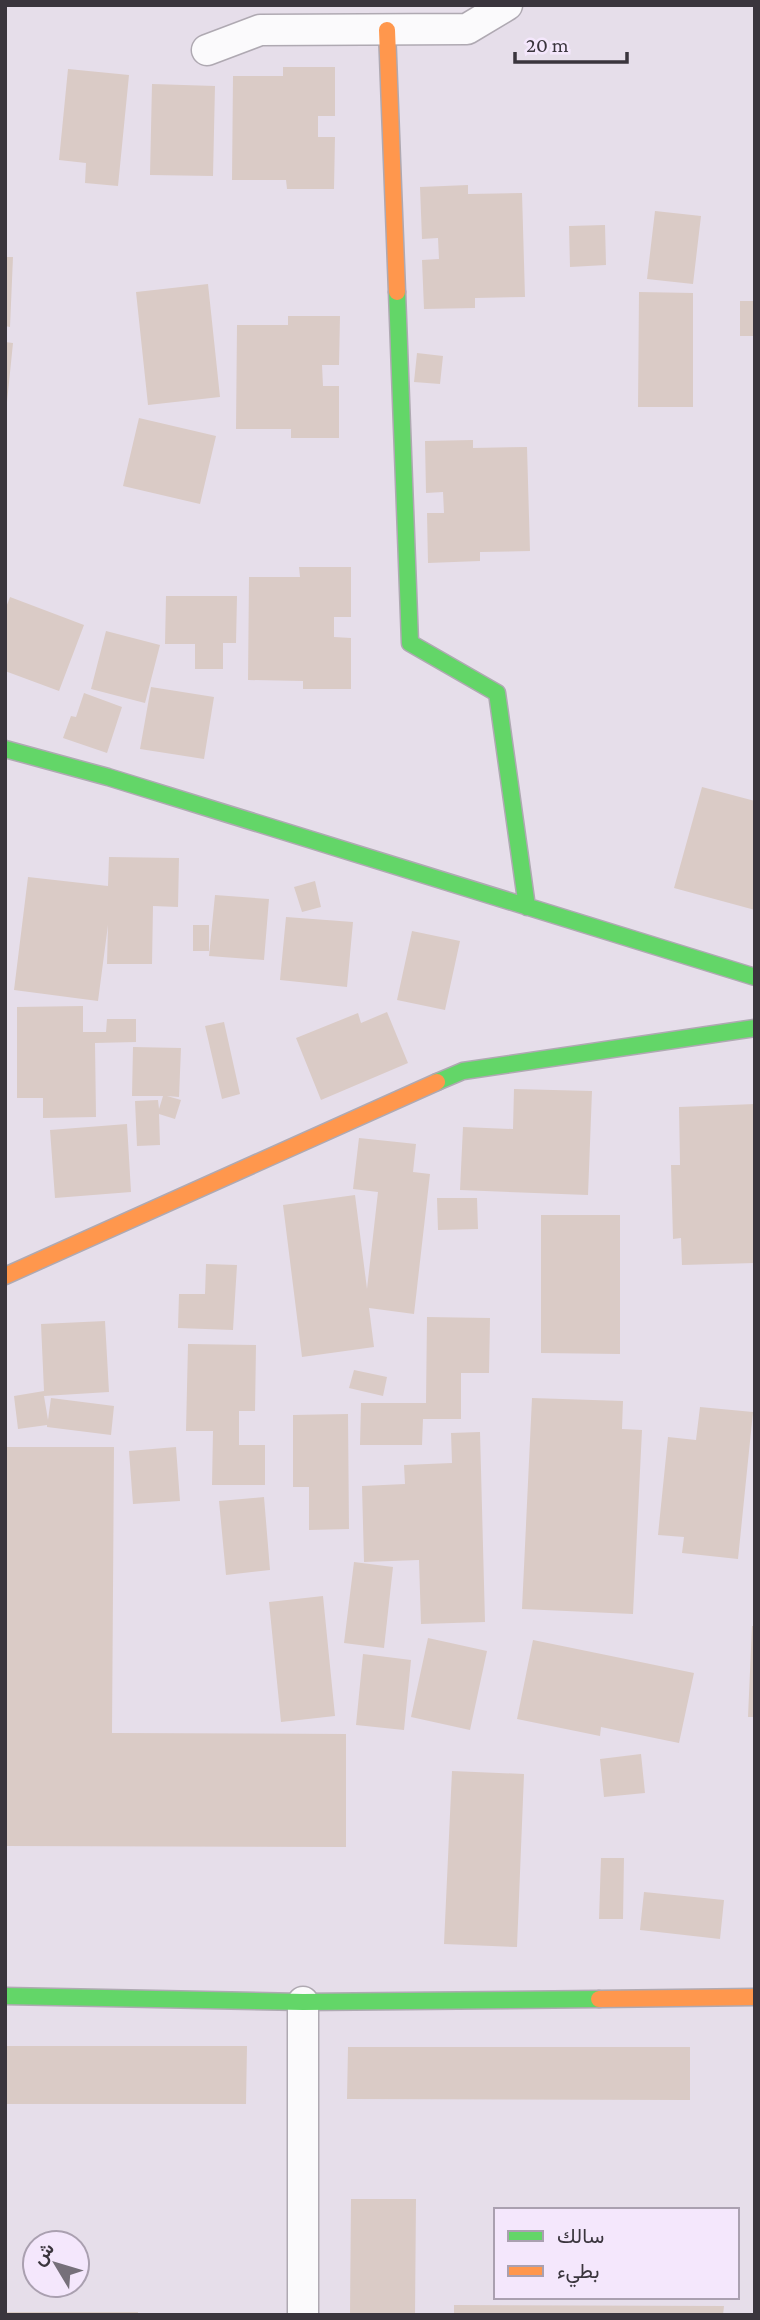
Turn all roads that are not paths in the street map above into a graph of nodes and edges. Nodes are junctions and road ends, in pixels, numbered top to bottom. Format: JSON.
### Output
{"nodes":[{"id":1,"x":507,"y":5,"type":"edge"},
{"id":2,"x":387,"y":30,"type":"junction"},
{"id":3,"x":207,"y":50,"type":"dead end"},
{"id":4,"x":5,"y":749,"type":"edge"},
{"id":5,"x":527,"y":907,"type":"junction"},
{"id":6,"x":755,"y":977,"type":"edge"},
{"id":7,"x":755,"y":1028,"type":"edge"},
{"id":8,"x":5,"y":1276,"type":"edge"},
{"id":9,"x":5,"y":1996,"type":"edge"},
{"id":10,"x":755,"y":1997,"type":"edge"},
{"id":11,"x":303,"y":2002,"type":"junction"},
{"id":12,"x":303,"y":2315,"type":"edge"}],
"edges":[{"from":1,"to":2,"type":"street"},
{"from":2,"to":3,"type":"street"},
{"from":2,"to":5,"type":"street"},
{"from":4,"to":5,"type":"street"},
{"from":5,"to":6,"type":"street"},
{"from":7,"to":8,"type":"street"},
{"from":9,"to":11,"type":"street"},
{"from":10,"to":11,"type":"street"},
{"from":11,"to":12,"type":"street"}]}
